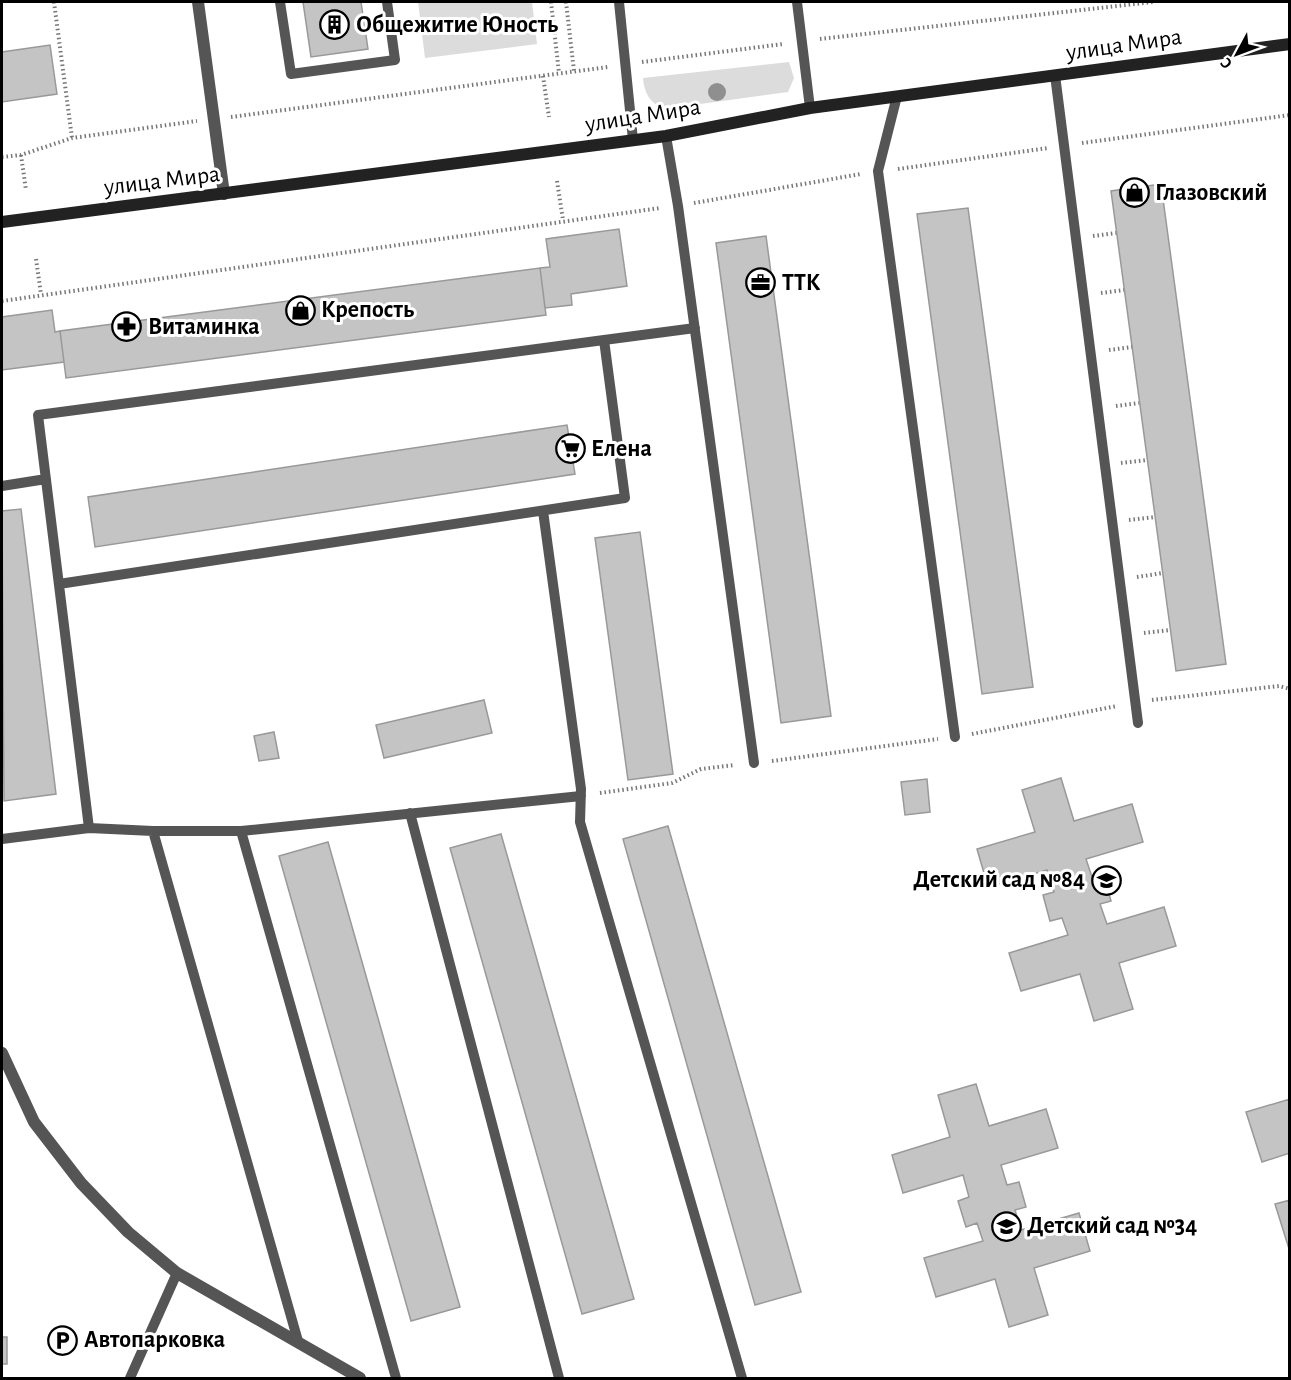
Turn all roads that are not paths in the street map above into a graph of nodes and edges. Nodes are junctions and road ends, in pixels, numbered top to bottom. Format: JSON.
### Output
{"nodes":[{"id":1,"x":198,"y":2,"type":"edge"},
{"id":2,"x":280,"y":2,"type":"edge"},
{"id":3,"x":387,"y":2,"type":"edge"},
{"id":4,"x":619,"y":2,"type":"edge"},
{"id":5,"x":797,"y":2,"type":"edge"},
{"id":6,"x":1290,"y":44,"type":"edge"},
{"id":7,"x":1055,"y":75,"type":"junction"},
{"id":8,"x":897,"y":96,"type":"junction"},
{"id":9,"x":810,"y":108,"type":"junction"},
{"id":10,"x":666,"y":136,"type":"junction"},
{"id":11,"x":633,"y":140,"type":"junction"},
{"id":12,"x":224,"y":195,"type":"junction"},
{"id":13,"x":2,"y":222,"type":"edge"},
{"id":14,"x":695,"y":328,"type":"junction"},
{"id":15,"x":604,"y":340,"type":"junction"},
{"id":16,"x":46,"y":480,"type":"junction"},
{"id":17,"x":2,"y":486,"type":"edge"},
{"id":18,"x":543,"y":511,"type":"junction"},
{"id":19,"x":59,"y":584,"type":"junction"},
{"id":20,"x":1138,"y":723,"type":"dead end"},
{"id":21,"x":955,"y":737,"type":"dead end"},
{"id":22,"x":754,"y":763,"type":"dead end"},
{"id":23,"x":581,"y":796,"type":"junction"},
{"id":24,"x":410,"y":813,"type":"junction"},
{"id":25,"x":90,"y":828,"type":"junction"},
{"id":26,"x":153,"y":831,"type":"junction"},
{"id":27,"x":241,"y":831,"type":"junction"},
{"id":28,"x":2,"y":838,"type":"edge"},
{"id":29,"x":2,"y":1053,"type":"edge"},
{"id":30,"x":177,"y":1273,"type":"junction"},
{"id":31,"x":298,"y":1341,"type":"junction"},
{"id":32,"x":130,"y":1378,"type":"edge"},
{"id":33,"x":360,"y":1378,"type":"edge"},
{"id":34,"x":396,"y":1378,"type":"edge"},
{"id":35,"x":559,"y":1378,"type":"edge"},
{"id":36,"x":742,"y":1378,"type":"edge"}],
"edges":[{"from":1,"to":12,"type":"street"},
{"from":2,"to":3,"type":"lane"},
{"from":4,"to":11,"type":"lane"},
{"from":5,"to":9,"type":"lane"},
{"from":6,"to":7,"type":"main road","name":"улица Мира"},
{"from":7,"to":8,"type":"main road","name":"улица Мира"},
{"from":7,"to":20,"type":"lane"},
{"from":8,"to":9,"type":"main road","name":"улица Мира"},
{"from":8,"to":21,"type":"lane"},
{"from":9,"to":10,"type":"main road","name":"улица Мира"},
{"from":10,"to":11,"type":"main road","name":"улица Мира"},
{"from":10,"to":14,"type":"lane"},
{"from":11,"to":12,"type":"main road","name":"улица Мира"},
{"from":12,"to":13,"type":"main road","name":"улица Мира"},
{"from":14,"to":15,"type":"lane"},
{"from":14,"to":22,"type":"lane"},
{"from":15,"to":16,"type":"lane"},
{"from":15,"to":18,"type":"lane"},
{"from":16,"to":17,"type":"lane"},
{"from":16,"to":19,"type":"lane"},
{"from":18,"to":19,"type":"lane"},
{"from":18,"to":23,"type":"lane"},
{"from":19,"to":25,"type":"lane"},
{"from":23,"to":24,"type":"lane"},
{"from":23,"to":36,"type":"lane"},
{"from":24,"to":27,"type":"lane"},
{"from":24,"to":35,"type":"lane"},
{"from":25,"to":26,"type":"lane"},
{"from":25,"to":28,"type":"lane"},
{"from":26,"to":27,"type":"lane"},
{"from":26,"to":31,"type":"lane"},
{"from":27,"to":34,"type":"lane"},
{"from":29,"to":30,"type":"street"},
{"from":30,"to":31,"type":"street"},
{"from":30,"to":32,"type":"lane"},
{"from":31,"to":33,"type":"street"}]}
